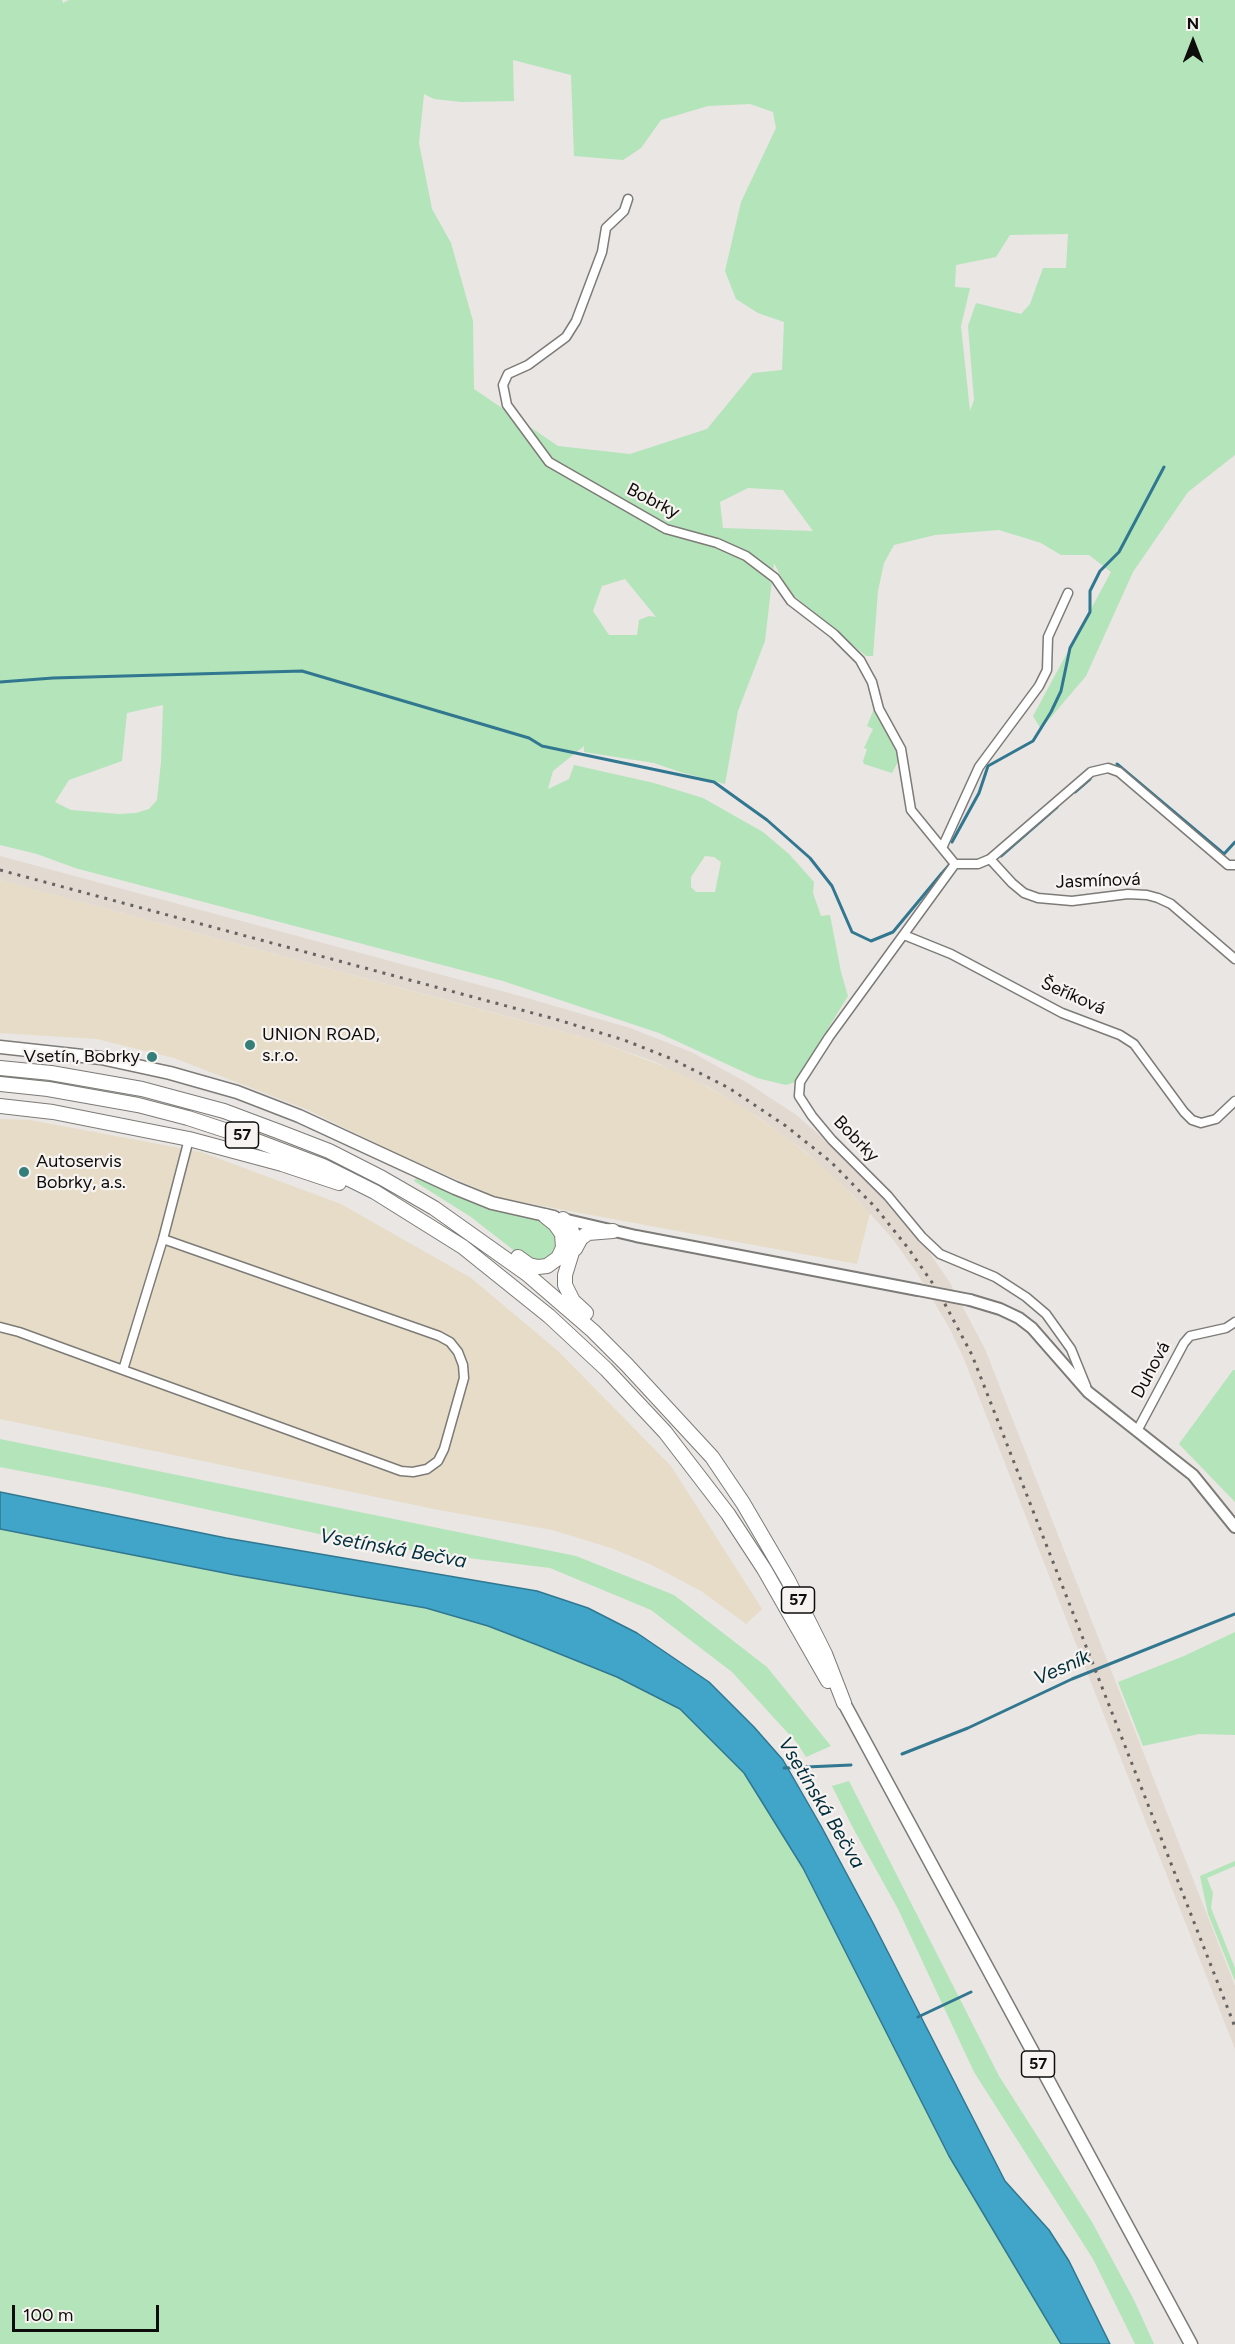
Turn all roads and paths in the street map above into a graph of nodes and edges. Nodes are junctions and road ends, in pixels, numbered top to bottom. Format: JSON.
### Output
{"nodes":[{"id":1,"x":628,"y":199,"type":"dead end"},
{"id":2,"x":1068,"y":594,"type":"dead end"},
{"id":3,"x":942,"y":848,"type":"junction"},
{"id":4,"x":990,"y":859,"type":"junction"},
{"id":5,"x":955,"y":864,"type":"junction"},
{"id":6,"x":1235,"y":866,"type":"edge"},
{"id":7,"x":904,"y":934,"type":"junction"},
{"id":8,"x":1235,"y":959,"type":"edge"},
{"id":9,"x":0,"y":1047,"type":"edge"},
{"id":10,"x":0,"y":1068,"type":"edge"},
{"id":11,"x":0,"y":1084,"type":"edge"},
{"id":12,"x":1235,"y":1101,"type":"edge"},
{"id":13,"x":0,"y":1106,"type":"edge"},
{"id":14,"x":189,"y":1139,"type":"junction"},
{"id":15,"x":434,"y":1208,"type":"junction"},
{"id":16,"x":545,"y":1216,"type":"joint"},
{"id":17,"x":570,"y":1227,"type":"junction"},
{"id":18,"x":613,"y":1231,"type":"junction"},
{"id":19,"x":163,"y":1239,"type":"junction"},
{"id":20,"x":463,"y":1247,"type":"junction"},
{"id":21,"x":571,"y":1256,"type":"junction"},
{"id":22,"x":1235,"y":1322,"type":"edge"},
{"id":23,"x":0,"y":1327,"type":"edge"},
{"id":24,"x":123,"y":1370,"type":"junction"},
{"id":25,"x":1088,"y":1392,"type":"junction"},
{"id":26,"x":681,"y":1420,"type":"junction"},
{"id":27,"x":1137,"y":1431,"type":"junction"},
{"id":28,"x":1235,"y":1527,"type":"edge"},
{"id":29,"x":843,"y":1703,"type":"junction"},
{"id":30,"x":1191,"y":2344,"type":"edge"}],
"edges":[{"from":1,"to":3,"type":"street","name":"Bobrky"},
{"from":2,"to":3,"type":"street"},
{"from":3,"to":5,"type":"street","name":"Bobrky"},
{"from":4,"to":5,"type":"street"},
{"from":4,"to":6,"type":"street"},
{"from":4,"to":8,"type":"street","name":"Jasmínová"},
{"from":5,"to":7,"type":"street","name":"Bobrky"},
{"from":7,"to":12,"type":"street","name":"Šeříková"},
{"from":7,"to":25,"type":"street","name":"Bobrky"},
{"from":9,"to":16,"type":"main road"},
{"from":10,"to":15,"type":"highway","number":"57"},
{"from":11,"to":20,"type":"highway","number":"57"},
{"from":13,"to":14,"type":"highway"},
{"from":14,"to":19,"type":"street"},
{"from":14,"to":20,"type":"highway"},
{"from":15,"to":17,"type":"highway"},
{"from":15,"to":26,"type":"highway","number":"57"},
{"from":16,"to":17,"type":"highway"},
{"from":17,"to":18,"type":"street","name":"Bobrky"},
{"from":17,"to":21,"type":"highway"},
{"from":18,"to":21,"type":"highway"},
{"from":18,"to":25,"type":"street","name":"Bobrky","bridge":true},
{"from":19,"to":24,"type":"street"},
{"from":19,"to":24,"type":"street"},
{"from":20,"to":29,"type":"highway","number":"57"},
{"from":21,"to":26,"type":"highway"},
{"from":22,"to":27,"type":"street","name":"Duhová"},
{"from":23,"to":24,"type":"street"},
{"from":25,"to":27,"type":"street","name":"Bobrky"},
{"from":26,"to":29,"type":"highway","number":"57"},
{"from":27,"to":28,"type":"street","name":"Bobrky"},
{"from":29,"to":30,"type":"main road","number":"57"}]}
